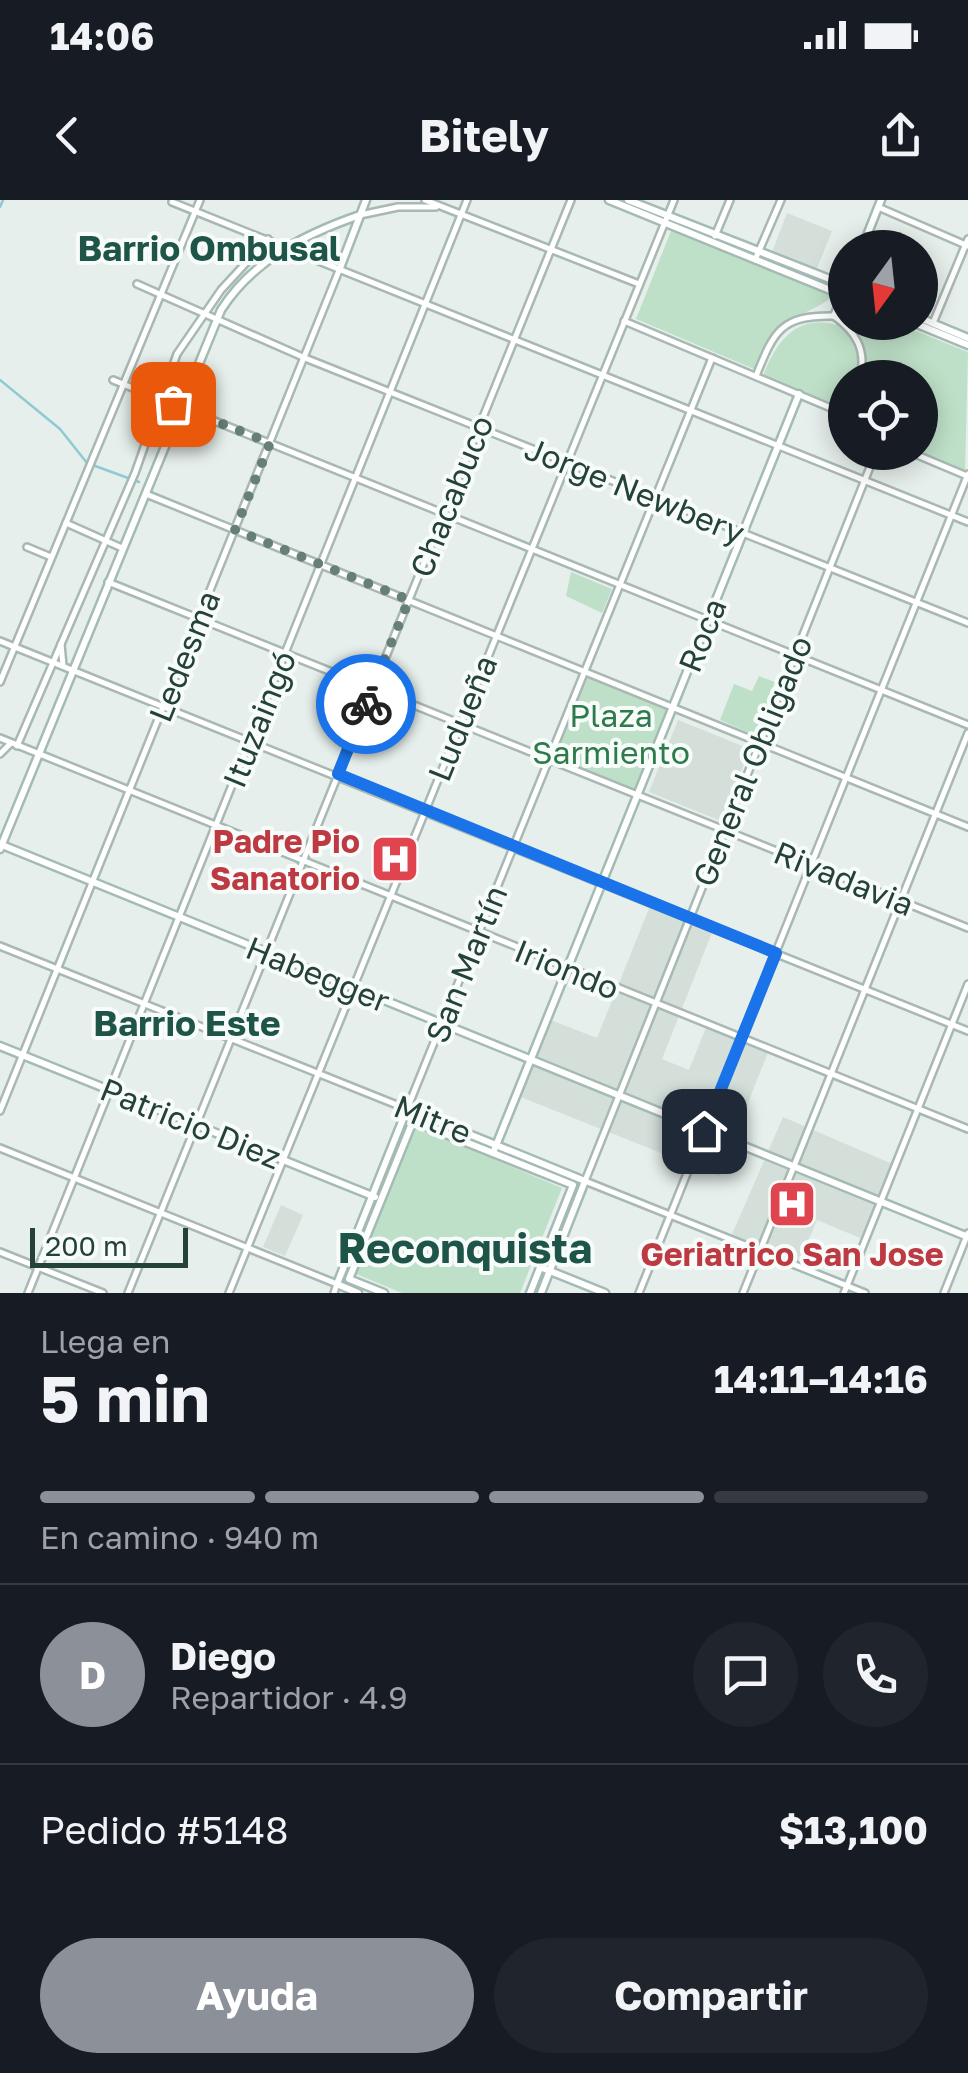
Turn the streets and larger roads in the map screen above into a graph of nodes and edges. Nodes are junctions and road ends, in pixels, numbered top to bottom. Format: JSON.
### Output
{"nodes":[{"id":1,"x":200,"y":200,"type":"edge"},
{"id":2,"x":366,"y":200,"type":"edge"},
{"id":3,"x":425,"y":200,"type":"edge"},
{"id":4,"x":466,"y":200,"type":"edge"},
{"id":5,"x":571,"y":200,"type":"edge"},
{"id":6,"x":610,"y":200,"type":"edge"},
{"id":7,"x":628,"y":200,"type":"edge"},
{"id":8,"x":674,"y":200,"type":"edge"},
{"id":9,"x":730,"y":200,"type":"edge"},
{"id":10,"x":781,"y":200,"type":"edge"},
{"id":11,"x":172,"y":202,"type":"edge"},
{"id":12,"x":877,"y":203,"type":"edge"},
{"id":13,"x":444,"y":207,"type":"junction"},
{"id":14,"x":196,"y":211,"type":"junction"},
{"id":15,"x":461,"y":214,"type":"junction"},
{"id":16,"x":360,"y":215,"type":"junction"},
{"id":17,"x":666,"y":220,"type":"junction"},
{"id":18,"x":868,"y":230,"type":"edge"},
{"id":19,"x":714,"y":236,"type":"junction"},
{"id":20,"x":268,"y":240,"type":"junction"},
{"id":21,"x":967,"y":243,"type":"edge"},
{"id":22,"x":288,"y":247,"type":"junction"},
{"id":23,"x":550,"y":250,"type":"junction"},
{"id":24,"x":757,"y":257,"type":"junction"},
{"id":25,"x":340,"y":268,"type":"junction"},
{"id":26,"x":137,"y":284,"type":"dead end"},
{"id":27,"x":639,"y":284,"type":"junction"},
{"id":28,"x":828,"y":286,"type":"edge"},
{"id":29,"x":161,"y":293,"type":"junction"},
{"id":30,"x":426,"y":302,"type":"junction"},
{"id":31,"x":938,"y":313,"type":"edge"},
{"id":32,"x":203,"y":314,"type":"junction"},
{"id":33,"x":828,"y":316,"type":"edge"},
{"id":34,"x":216,"y":321,"type":"junction"},
{"id":35,"x":624,"y":321,"type":"junction"},
{"id":36,"x":938,"y":330,"type":"edge"},
{"id":37,"x":515,"y":338,"type":"junction"},
{"id":38,"x":968,"y":342,"type":"edge"},
{"id":39,"x":305,"y":358,"type":"junction"},
{"id":40,"x":712,"y":358,"type":"junction"},
{"id":41,"x":602,"y":374,"type":"junction"},
{"id":42,"x":756,"y":376,"type":"junction"},
{"id":43,"x":112,"y":380,"type":"dead end"},
{"id":44,"x":123,"y":384,"type":"junction"},
{"id":45,"x":390,"y":392,"type":"junction"},
{"id":46,"x":799,"y":394,"type":"junction"},
{"id":47,"x":160,"y":400,"type":"junction"},
{"id":48,"x":828,"y":407,"type":"edge"},
{"id":49,"x":182,"y":408,"type":"junction"},
{"id":50,"x":691,"y":410,"type":"junction"},
{"id":51,"x":479,"y":427,"type":"junction"},
{"id":52,"x":270,"y":443,"type":"junction"},
{"id":53,"x":779,"y":446,"type":"junction"},
{"id":54,"x":566,"y":462,"type":"junction"},
{"id":55,"x":938,"y":463,"type":"edge"},
{"id":56,"x":870,"y":470,"type":"edge"},
{"id":57,"x":968,"y":475,"type":"edge"},
{"id":58,"x":356,"y":478,"type":"junction"},
{"id":59,"x":866,"y":480,"type":"junction"},
{"id":60,"x":146,"y":494,"type":"junction"},
{"id":61,"x":655,"y":498,"type":"junction"},
{"id":62,"x":444,"y":513,"type":"junction"},
{"id":63,"x":952,"y":515,"type":"junction"},
{"id":64,"x":968,"y":522,"type":"edge"},
{"id":65,"x":66,"y":523,"type":"junction"},
{"id":66,"x":235,"y":530,"type":"junction"},
{"id":67,"x":743,"y":534,"type":"junction"},
{"id":68,"x":102,"y":539,"type":"junction"},
{"id":69,"x":27,"y":547,"type":"dead end"},
{"id":70,"x":122,"y":548,"type":"junction"},
{"id":71,"x":531,"y":548,"type":"junction"},
{"id":72,"x":51,"y":557,"type":"junction"},
{"id":73,"x":320,"y":565,"type":"junction"},
{"id":74,"x":830,"y":568,"type":"junction"},
{"id":75,"x":108,"y":582,"type":"junction"},
{"id":76,"x":620,"y":585,"type":"junction"},
{"id":77,"x":409,"y":600,"type":"junction"},
{"id":78,"x":916,"y":603,"type":"junction"},
{"id":79,"x":199,"y":619,"type":"junction"},
{"id":80,"x":708,"y":620,"type":"junction"},
{"id":81,"x":968,"y":623,"type":"edge"},
{"id":82,"x":496,"y":635,"type":"junction"},
{"id":83,"x":62,"y":636,"type":"junction"},
{"id":84,"x":0,"y":641,"type":"edge"},
{"id":85,"x":14,"y":647,"type":"junction"},
{"id":86,"x":285,"y":654,"type":"junction"},
{"id":87,"x":794,"y":655,"type":"junction"},
{"id":88,"x":51,"y":663,"type":"junction"},
{"id":89,"x":63,"y":666,"type":"junction"},
{"id":90,"x":74,"y":669,"type":"junction"},
{"id":91,"x":585,"y":672,"type":"junction"},
{"id":92,"x":0,"y":682,"type":"edge"},
{"id":93,"x":373,"y":689,"type":"junction"},
{"id":94,"x":881,"y":690,"type":"junction"},
{"id":95,"x":164,"y":704,"type":"junction"},
{"id":96,"x":673,"y":708,"type":"junction"},
{"id":97,"x":460,"y":724,"type":"junction"},
{"id":98,"x":968,"y":729,"type":"edge"},
{"id":99,"x":0,"y":738,"type":"edge"},
{"id":100,"x":250,"y":740,"type":"junction"},
{"id":101,"x":759,"y":742,"type":"junction"},
{"id":102,"x":14,"y":744,"type":"junction"},
{"id":103,"x":0,"y":754,"type":"edge"},
{"id":104,"x":36,"y":754,"type":"junction"},
{"id":105,"x":549,"y":760,"type":"junction"},
{"id":106,"x":338,"y":774,"type":"junction"},
{"id":107,"x":846,"y":778,"type":"junction"},
{"id":108,"x":128,"y":794,"type":"junction"},
{"id":109,"x":637,"y":796,"type":"junction"},
{"id":110,"x":425,"y":810,"type":"junction"},
{"id":111,"x":936,"y":813,"type":"junction"},
{"id":112,"x":968,"y":827,"type":"edge"},
{"id":113,"x":216,"y":828,"type":"junction"},
{"id":114,"x":724,"y":830,"type":"junction"},
{"id":115,"x":1,"y":846,"type":"edge"},
{"id":116,"x":514,"y":846,"type":"junction"},
{"id":117,"x":303,"y":863,"type":"junction"},
{"id":118,"x":811,"y":865,"type":"junction"},
{"id":119,"x":602,"y":882,"type":"junction"},
{"id":120,"x":92,"y":884,"type":"junction"},
{"id":121,"x":390,"y":898,"type":"junction"},
{"id":122,"x":900,"y":901,"type":"junction"},
{"id":123,"x":688,"y":917,"type":"junction"},
{"id":124,"x":178,"y":918,"type":"junction"},
{"id":125,"x":968,"y":928,"type":"edge"},
{"id":126,"x":478,"y":934,"type":"junction"},
{"id":127,"x":0,"y":946,"type":"edge"},
{"id":128,"x":266,"y":953,"type":"junction"},
{"id":129,"x":776,"y":953,"type":"junction"},
{"id":130,"x":567,"y":969,"type":"junction"},
{"id":131,"x":57,"y":970,"type":"junction"},
{"id":132,"x":968,"y":984,"type":"edge"},
{"id":133,"x":353,"y":988,"type":"junction"},
{"id":134,"x":865,"y":989,"type":"junction"},
{"id":135,"x":653,"y":1003,"type":"junction"},
{"id":136,"x":144,"y":1005,"type":"junction"},
{"id":137,"x":442,"y":1024,"type":"junction"},
{"id":138,"x":952,"y":1024,"type":"junction"},
{"id":139,"x":968,"y":1031,"type":"edge"},
{"id":140,"x":742,"y":1039,"type":"junction"},
{"id":141,"x":231,"y":1040,"type":"junction"},
{"id":142,"x":0,"y":1046,"type":"edge"},
{"id":143,"x":22,"y":1055,"type":"junction"},
{"id":144,"x":530,"y":1061,"type":"junction"},
{"id":145,"x":318,"y":1074,"type":"junction"},
{"id":146,"x":832,"y":1074,"type":"junction"},
{"id":147,"x":109,"y":1090,"type":"junction"},
{"id":148,"x":618,"y":1095,"type":"junction"},
{"id":149,"x":407,"y":1109,"type":"junction"},
{"id":150,"x":918,"y":1109,"type":"junction"},
{"id":151,"x":0,"y":1110,"type":"edge"},
{"id":152,"x":196,"y":1125,"type":"junction"},
{"id":153,"x":968,"y":1129,"type":"edge"},
{"id":154,"x":704,"y":1131,"type":"junction"},
{"id":155,"x":0,"y":1148,"type":"edge"},
{"id":156,"x":494,"y":1149,"type":"junction"},
{"id":157,"x":283,"y":1160,"type":"junction"},
{"id":158,"x":794,"y":1166,"type":"junction"},
{"id":159,"x":74,"y":1178,"type":"junction"},
{"id":160,"x":585,"y":1181,"type":"junction"},
{"id":161,"x":372,"y":1196,"type":"junction"},
{"id":162,"x":381,"y":1200,"type":"junction"},
{"id":163,"x":880,"y":1202,"type":"junction"},
{"id":164,"x":161,"y":1212,"type":"junction"},
{"id":165,"x":670,"y":1215,"type":"junction"},
{"id":166,"x":968,"y":1235,"type":"edge"},
{"id":167,"x":248,"y":1248,"type":"junction"},
{"id":168,"x":760,"y":1251,"type":"junction"},
{"id":169,"x":0,"y":1252,"type":"edge"},
{"id":170,"x":540,"y":1266,"type":"junction"},
{"id":171,"x":38,"y":1268,"type":"junction"},
{"id":172,"x":550,"y":1270,"type":"junction"},
{"id":173,"x":337,"y":1284,"type":"junction"},
{"id":174,"x":845,"y":1289,"type":"edge"},
{"id":175,"x":28,"y":1293,"type":"edge"},
{"id":176,"x":103,"y":1293,"type":"edge"},
{"id":177,"x":128,"y":1293,"type":"edge"},
{"id":178,"x":229,"y":1293,"type":"edge"},
{"id":179,"x":334,"y":1293,"type":"edge"},
{"id":180,"x":358,"y":1293,"type":"edge"},
{"id":181,"x":384,"y":1293,"type":"edge"},
{"id":182,"x":530,"y":1293,"type":"edge"},
{"id":183,"x":540,"y":1293,"type":"edge"},
{"id":184,"x":605,"y":1293,"type":"edge"},
{"id":185,"x":639,"y":1293,"type":"edge"},
{"id":186,"x":742,"y":1293,"type":"edge"},
{"id":187,"x":865,"y":1293,"type":"edge"},
{"id":188,"x":944,"y":1293,"type":"edge"}],
"edges":[{"from":1,"to":14,"type":"street"},
{"from":2,"to":16,"type":"street","name":"Ledesma"},
{"from":3,"to":13,"type":"street"},
{"from":4,"to":15,"type":"street","name":"Ituzaingó"},
{"from":5,"to":23,"type":"street","name":"Chacabuco"},
{"from":6,"to":17,"type":"street"},
{"from":7,"to":17,"type":"street"},
{"from":8,"to":17,"type":"street","name":"Ludueña"},
{"from":9,"to":19,"type":"street"},
{"from":10,"to":24,"type":"street"},
{"from":11,"to":14,"type":"street"},
{"from":12,"to":18,"type":"street"},
{"from":12,"to":21,"type":"street"},
{"from":13,"to":15,"type":"street"},
{"from":13,"to":16,"type":"street"},
{"from":14,"to":20,"type":"street"},
{"from":14,"to":29,"type":"street"},
{"from":15,"to":23,"type":"street"},
{"from":15,"to":30,"type":"street","name":"Ituzaingó"},
{"from":16,"to":22,"type":"street"},
{"from":16,"to":25,"type":"street","name":"Ledesma"},
{"from":17,"to":19,"type":"street"},
{"from":17,"to":24,"type":"street"},
{"from":17,"to":27,"type":"street","name":"Ludueña"},
{"from":19,"to":24,"type":"street"},
{"from":20,"to":22,"type":"street"},
{"from":20,"to":32,"type":"street"},
{"from":21,"to":31,"type":"street"},
{"from":22,"to":25,"type":"street"},
{"from":22,"to":34,"type":"street"},
{"from":23,"to":27,"type":"street"},
{"from":23,"to":37,"type":"street","name":"Chacabuco"},
{"from":24,"to":28,"type":"street"},
{"from":25,"to":30,"type":"street"},
{"from":25,"to":39,"type":"street","name":"Ledesma"},
{"from":26,"to":29,"type":"street","name":"Jorge Newbery"},
{"from":27,"to":35,"type":"street","name":"Ludueña"},
{"from":29,"to":32,"type":"street","name":"Jorge Newbery"},
{"from":29,"to":44,"type":"street"},
{"from":30,"to":37,"type":"street"},
{"from":30,"to":45,"type":"street","name":"Ituzaingó"},
{"from":32,"to":34,"type":"street","name":"Jorge Newbery"},
{"from":32,"to":47,"type":"street"},
{"from":33,"to":42,"type":"street"},
{"from":34,"to":39,"type":"street","name":"Jorge Newbery"},
{"from":34,"to":49,"type":"street"},
{"from":35,"to":40,"type":"street"},
{"from":35,"to":41,"type":"street","name":"Ludueña"},
{"from":36,"to":38,"type":"street"},
{"from":37,"to":41,"type":"street"},
{"from":37,"to":51,"type":"street","name":"Chacabuco"},
{"from":39,"to":45,"type":"street","name":"Jorge Newbery"},
{"from":39,"to":52,"type":"street","name":"Ledesma"},
{"from":40,"to":42,"type":"street"},
{"from":40,"to":50,"type":"street","name":"San Martín"},
{"from":41,"to":50,"type":"street"},
{"from":41,"to":54,"type":"street","name":"Ludueña"},
{"from":42,"to":46,"type":"street"},
{"from":43,"to":44,"type":"street"},
{"from":44,"to":47,"type":"street"},
{"from":44,"to":65,"type":"street"},
{"from":45,"to":51,"type":"street","name":"Jorge Newbery"},
{"from":45,"to":58,"type":"street","name":"Ituzaingó"},
{"from":46,"to":48,"type":"street"},
{"from":46,"to":53,"type":"street","name":"Roca"},
{"from":47,"to":49,"type":"street"},
{"from":47,"to":68,"type":"street"},
{"from":49,"to":52,"type":"street"},
{"from":49,"to":60,"type":"street"},
{"from":50,"to":53,"type":"street"},
{"from":50,"to":61,"type":"street","name":"San Martín"},
{"from":51,"to":54,"type":"street","name":"Jorge Newbery"},
{"from":51,"to":62,"type":"street","name":"Chacabuco"},
{"from":52,"to":58,"type":"street"},
{"from":52,"to":66,"type":"street","name":"Ledesma"},
{"from":53,"to":59,"type":"street"},
{"from":53,"to":67,"type":"street","name":"Roca"},
{"from":54,"to":61,"type":"street","name":"Jorge Newbery"},
{"from":54,"to":71,"type":"street","name":"Ludueña"},
{"from":55,"to":57,"type":"street"},
{"from":56,"to":59,"type":"street","name":"General Obligado"},
{"from":57,"to":63,"type":"street"},
{"from":58,"to":62,"type":"street"},
{"from":58,"to":73,"type":"street","name":"Ituzaingó"},
{"from":59,"to":63,"type":"street"},
{"from":59,"to":74,"type":"street","name":"General Obligado"},
{"from":60,"to":66,"type":"street"},
{"from":60,"to":70,"type":"street"},
{"from":61,"to":67,"type":"street","name":"Jorge Newbery"},
{"from":61,"to":76,"type":"street","name":"San Martín"},
{"from":62,"to":71,"type":"street"},
{"from":62,"to":77,"type":"street","name":"Chacabuco"},
{"from":63,"to":64,"type":"street"},
{"from":63,"to":78,"type":"street"},
{"from":65,"to":68,"type":"street"},
{"from":65,"to":72,"type":"street"},
{"from":66,"to":73,"type":"street"},
{"from":66,"to":79,"type":"street","name":"Ledesma"},
{"from":67,"to":74,"type":"street","name":"Jorge Newbery"},
{"from":67,"to":80,"type":"street","name":"Roca"},
{"from":68,"to":70,"type":"street"},
{"from":68,"to":83,"type":"street"},
{"from":69,"to":72,"type":"street"},
{"from":70,"to":75,"type":"street"},
{"from":71,"to":76,"type":"street"},
{"from":71,"to":82,"type":"street","name":"Ludueña"},
{"from":72,"to":85,"type":"street"},
{"from":73,"to":77,"type":"street"},
{"from":73,"to":86,"type":"street","name":"Ituzaingó"},
{"from":74,"to":78,"type":"street","name":"Jorge Newbery"},
{"from":74,"to":87,"type":"street","name":"General Obligado"},
{"from":75,"to":79,"type":"street","name":"Rivadavia"},
{"from":75,"to":90,"type":"street"},
{"from":76,"to":80,"type":"street"},
{"from":76,"to":91,"type":"street","name":"San Martín"},
{"from":77,"to":82,"type":"street"},
{"from":77,"to":93,"type":"street","name":"Chacabuco"},
{"from":78,"to":81,"type":"street","name":"Jorge Newbery"},
{"from":78,"to":94,"type":"street"},
{"from":79,"to":86,"type":"street","name":"Rivadavia"},
{"from":79,"to":95,"type":"street","name":"Ledesma"},
{"from":80,"to":87,"type":"street"},
{"from":80,"to":96,"type":"street","name":"Roca"},
{"from":82,"to":91,"type":"street"},
{"from":82,"to":97,"type":"street","name":"Ludueña"},
{"from":83,"to":88,"type":"street"},
{"from":83,"to":89,"type":"street"},
{"from":84,"to":85,"type":"street"},
{"from":85,"to":88,"type":"street"},
{"from":85,"to":92,"type":"street"},
{"from":86,"to":93,"type":"street","name":"Rivadavia"},
{"from":86,"to":100,"type":"street","name":"Ituzaingó"},
{"from":87,"to":94,"type":"street"},
{"from":87,"to":101,"type":"street","name":"General Obligado"},
{"from":88,"to":89,"type":"street"},
{"from":88,"to":102,"type":"street"},
{"from":89,"to":90,"type":"street"},
{"from":90,"to":95,"type":"street"},
{"from":90,"to":104,"type":"street"},
{"from":91,"to":96,"type":"street"},
{"from":91,"to":105,"type":"street","name":"San Martín"},
{"from":93,"to":97,"type":"street","name":"Rivadavia"},
{"from":93,"to":106,"type":"street","name":"Chacabuco"},
{"from":94,"to":98,"type":"street"},
{"from":94,"to":107,"type":"street"},
{"from":95,"to":100,"type":"street"},
{"from":95,"to":108,"type":"street","name":"Ledesma"},
{"from":96,"to":101,"type":"street"},
{"from":96,"to":109,"type":"street","name":"Roca"},
{"from":97,"to":105,"type":"street","name":"Rivadavia"},
{"from":97,"to":110,"type":"street","name":"Ludueña"},
{"from":98,"to":111,"type":"street"},
{"from":99,"to":102,"type":"street","name":"Iriondo"},
{"from":100,"to":106,"type":"street"},
{"from":100,"to":113,"type":"street","name":"Ituzaingó"},
{"from":101,"to":107,"type":"street"},
{"from":101,"to":114,"type":"street","name":"General Obligado"},
{"from":102,"to":103,"type":"street"},
{"from":102,"to":104,"type":"street","name":"Iriondo"},
{"from":104,"to":108,"type":"street","name":"Iriondo"},
{"from":104,"to":115,"type":"street"},
{"from":105,"to":109,"type":"street","name":"Rivadavia"},
{"from":105,"to":116,"type":"street","name":"San Martín"},
{"from":106,"to":110,"type":"street"},
{"from":106,"to":117,"type":"street","name":"Chacabuco"},
{"from":107,"to":111,"type":"street"},
{"from":107,"to":118,"type":"street"},
{"from":108,"to":113,"type":"street","name":"Iriondo"},
{"from":108,"to":120,"type":"street","name":"Ledesma"},
{"from":109,"to":114,"type":"street","name":"Rivadavia"},
{"from":109,"to":119,"type":"street","name":"Roca"},
{"from":110,"to":116,"type":"street"},
{"from":110,"to":121,"type":"street","name":"Ludueña"},
{"from":111,"to":112,"type":"street"},
{"from":111,"to":122,"type":"street"},
{"from":113,"to":117,"type":"street","name":"Iriondo"},
{"from":113,"to":124,"type":"street","name":"Ituzaingó"},
{"from":114,"to":118,"type":"street","name":"Rivadavia"},
{"from":114,"to":123,"type":"street","name":"General Obligado"},
{"from":115,"to":120,"type":"street","name":"Habegger"},
{"from":116,"to":119,"type":"street"},
{"from":116,"to":126,"type":"street","name":"San Martín"},
{"from":117,"to":121,"type":"street","name":"Iriondo"},
{"from":117,"to":128,"type":"street","name":"Chacabuco"},
{"from":118,"to":122,"type":"street","name":"Rivadavia"},
{"from":118,"to":129,"type":"street"},
{"from":119,"to":123,"type":"street"},
{"from":119,"to":130,"type":"street","name":"Roca"},
{"from":120,"to":124,"type":"street","name":"Habegger"},
{"from":120,"to":131,"type":"street","name":"Ledesma"},
{"from":121,"to":126,"type":"street","name":"Iriondo"},
{"from":121,"to":133,"type":"street","name":"Ludueña"},
{"from":122,"to":125,"type":"street","name":"Rivadavia"},
{"from":122,"to":134,"type":"street"},
{"from":123,"to":129,"type":"street"},
{"from":123,"to":135,"type":"street","name":"General Obligado"},
{"from":124,"to":128,"type":"street","name":"Habegger"},
{"from":124,"to":136,"type":"street","name":"Ituzaingó"},
{"from":126,"to":130,"type":"street","name":"Iriondo"},
{"from":126,"to":137,"type":"street","name":"San Martín"},
{"from":127,"to":131,"type":"street","name":"Mitre"},
{"from":128,"to":133,"type":"street","name":"Habegger"},
{"from":128,"to":141,"type":"street","name":"Chacabuco"},
{"from":129,"to":134,"type":"street"},
{"from":129,"to":140,"type":"street"},
{"from":130,"to":135,"type":"street","name":"Iriondo"},
{"from":130,"to":144,"type":"street","name":"Roca"},
{"from":131,"to":136,"type":"street","name":"Mitre"},
{"from":131,"to":143,"type":"street","name":"Ledesma"},
{"from":132,"to":138,"type":"street"},
{"from":133,"to":137,"type":"street","name":"Habegger"},
{"from":133,"to":145,"type":"street","name":"Ludueña"},
{"from":134,"to":138,"type":"street"},
{"from":134,"to":146,"type":"street"},
{"from":135,"to":140,"type":"street","name":"Iriondo"},
{"from":135,"to":148,"type":"street","name":"General Obligado"},
{"from":136,"to":141,"type":"street","name":"Mitre"},
{"from":136,"to":147,"type":"street","name":"Ituzaingó"},
{"from":137,"to":144,"type":"street","name":"Habegger"},
{"from":137,"to":149,"type":"street","name":"San Martín"},
{"from":138,"to":139,"type":"street"},
{"from":138,"to":150,"type":"street"},
{"from":140,"to":146,"type":"street","name":"Iriondo"},
{"from":140,"to":154,"type":"street"},
{"from":141,"to":145,"type":"street","name":"Mitre"},
{"from":141,"to":152,"type":"street","name":"Chacabuco"},
{"from":142,"to":143,"type":"street","name":"Patricio Diez"},
{"from":143,"to":147,"type":"street","name":"Patricio Diez"},
{"from":143,"to":151,"type":"street","name":"Ledesma"},
{"from":144,"to":148,"type":"street","name":"Habegger"},
{"from":144,"to":156,"type":"street","name":"Roca"},
{"from":145,"to":149,"type":"street","name":"Mitre"},
{"from":145,"to":157,"type":"street","name":"Ludueña"},
{"from":146,"to":150,"type":"street","name":"Iriondo"},
{"from":146,"to":158,"type":"street"},
{"from":147,"to":152,"type":"street","name":"Patricio Diez"},
{"from":147,"to":159,"type":"street","name":"Ituzaingó"},
{"from":148,"to":154,"type":"street","name":"Habegger"},
{"from":148,"to":160,"type":"street","name":"General Obligado"},
{"from":149,"to":156,"type":"street","name":"Mitre"},
{"from":149,"to":161,"type":"street","name":"San Martín"},
{"from":150,"to":153,"type":"street","name":"Iriondo"},
{"from":150,"to":163,"type":"street"},
{"from":152,"to":157,"type":"street","name":"Patricio Diez"},
{"from":152,"to":164,"type":"street","name":"Chacabuco"},
{"from":154,"to":158,"type":"street","name":"Habegger"},
{"from":154,"to":165,"type":"street"},
{"from":155,"to":159,"type":"street"},
{"from":156,"to":160,"type":"street","name":"Mitre"},
{"from":156,"to":162,"type":"street","name":"Mitre"},
{"from":156,"to":170,"type":"street","name":"Mitre"},
{"from":157,"to":161,"type":"street","name":"Patricio Diez"},
{"from":157,"to":167,"type":"street","name":"Ludueña"},
{"from":158,"to":163,"type":"street","name":"Habegger"},
{"from":158,"to":168,"type":"street"},
{"from":159,"to":164,"type":"street"},
{"from":159,"to":171,"type":"street","name":"Ituzaingó"},
{"from":160,"to":165,"type":"street","name":"Mitre"},
{"from":160,"to":172,"type":"street","name":"General Obligado"},
{"from":161,"to":162,"type":"street","name":"Patricio Diez"},
{"from":161,"to":173,"type":"street","name":"San Martín"},
{"from":162,"to":181,"type":"street"},
{"from":163,"to":166,"type":"street","name":"Habegger"},
{"from":163,"to":174,"type":"street"},
{"from":164,"to":167,"type":"street"},
{"from":164,"to":177,"type":"street","name":"Chacabuco"},
{"from":165,"to":168,"type":"street","name":"Mitre"},
{"from":165,"to":185,"type":"street"},
{"from":166,"to":188,"type":"street"},
{"from":167,"to":173,"type":"street"},
{"from":167,"to":178,"type":"street","name":"Ludueña"},
{"from":168,"to":174,"type":"street","name":"Mitre"},
{"from":168,"to":186,"type":"street"},
{"from":169,"to":171,"type":"street"},
{"from":170,"to":172,"type":"street"},
{"from":170,"to":182,"type":"street"},
{"from":171,"to":175,"type":"street","name":"Ituzaingó"},
{"from":171,"to":176,"type":"street"},
{"from":172,"to":183,"type":"street","name":"General Obligado"},
{"from":172,"to":184,"type":"street"},
{"from":173,"to":179,"type":"street","name":"San Martín"},
{"from":173,"to":180,"type":"street"},
{"from":174,"to":187,"type":"street","name":"Mitre"}]}
